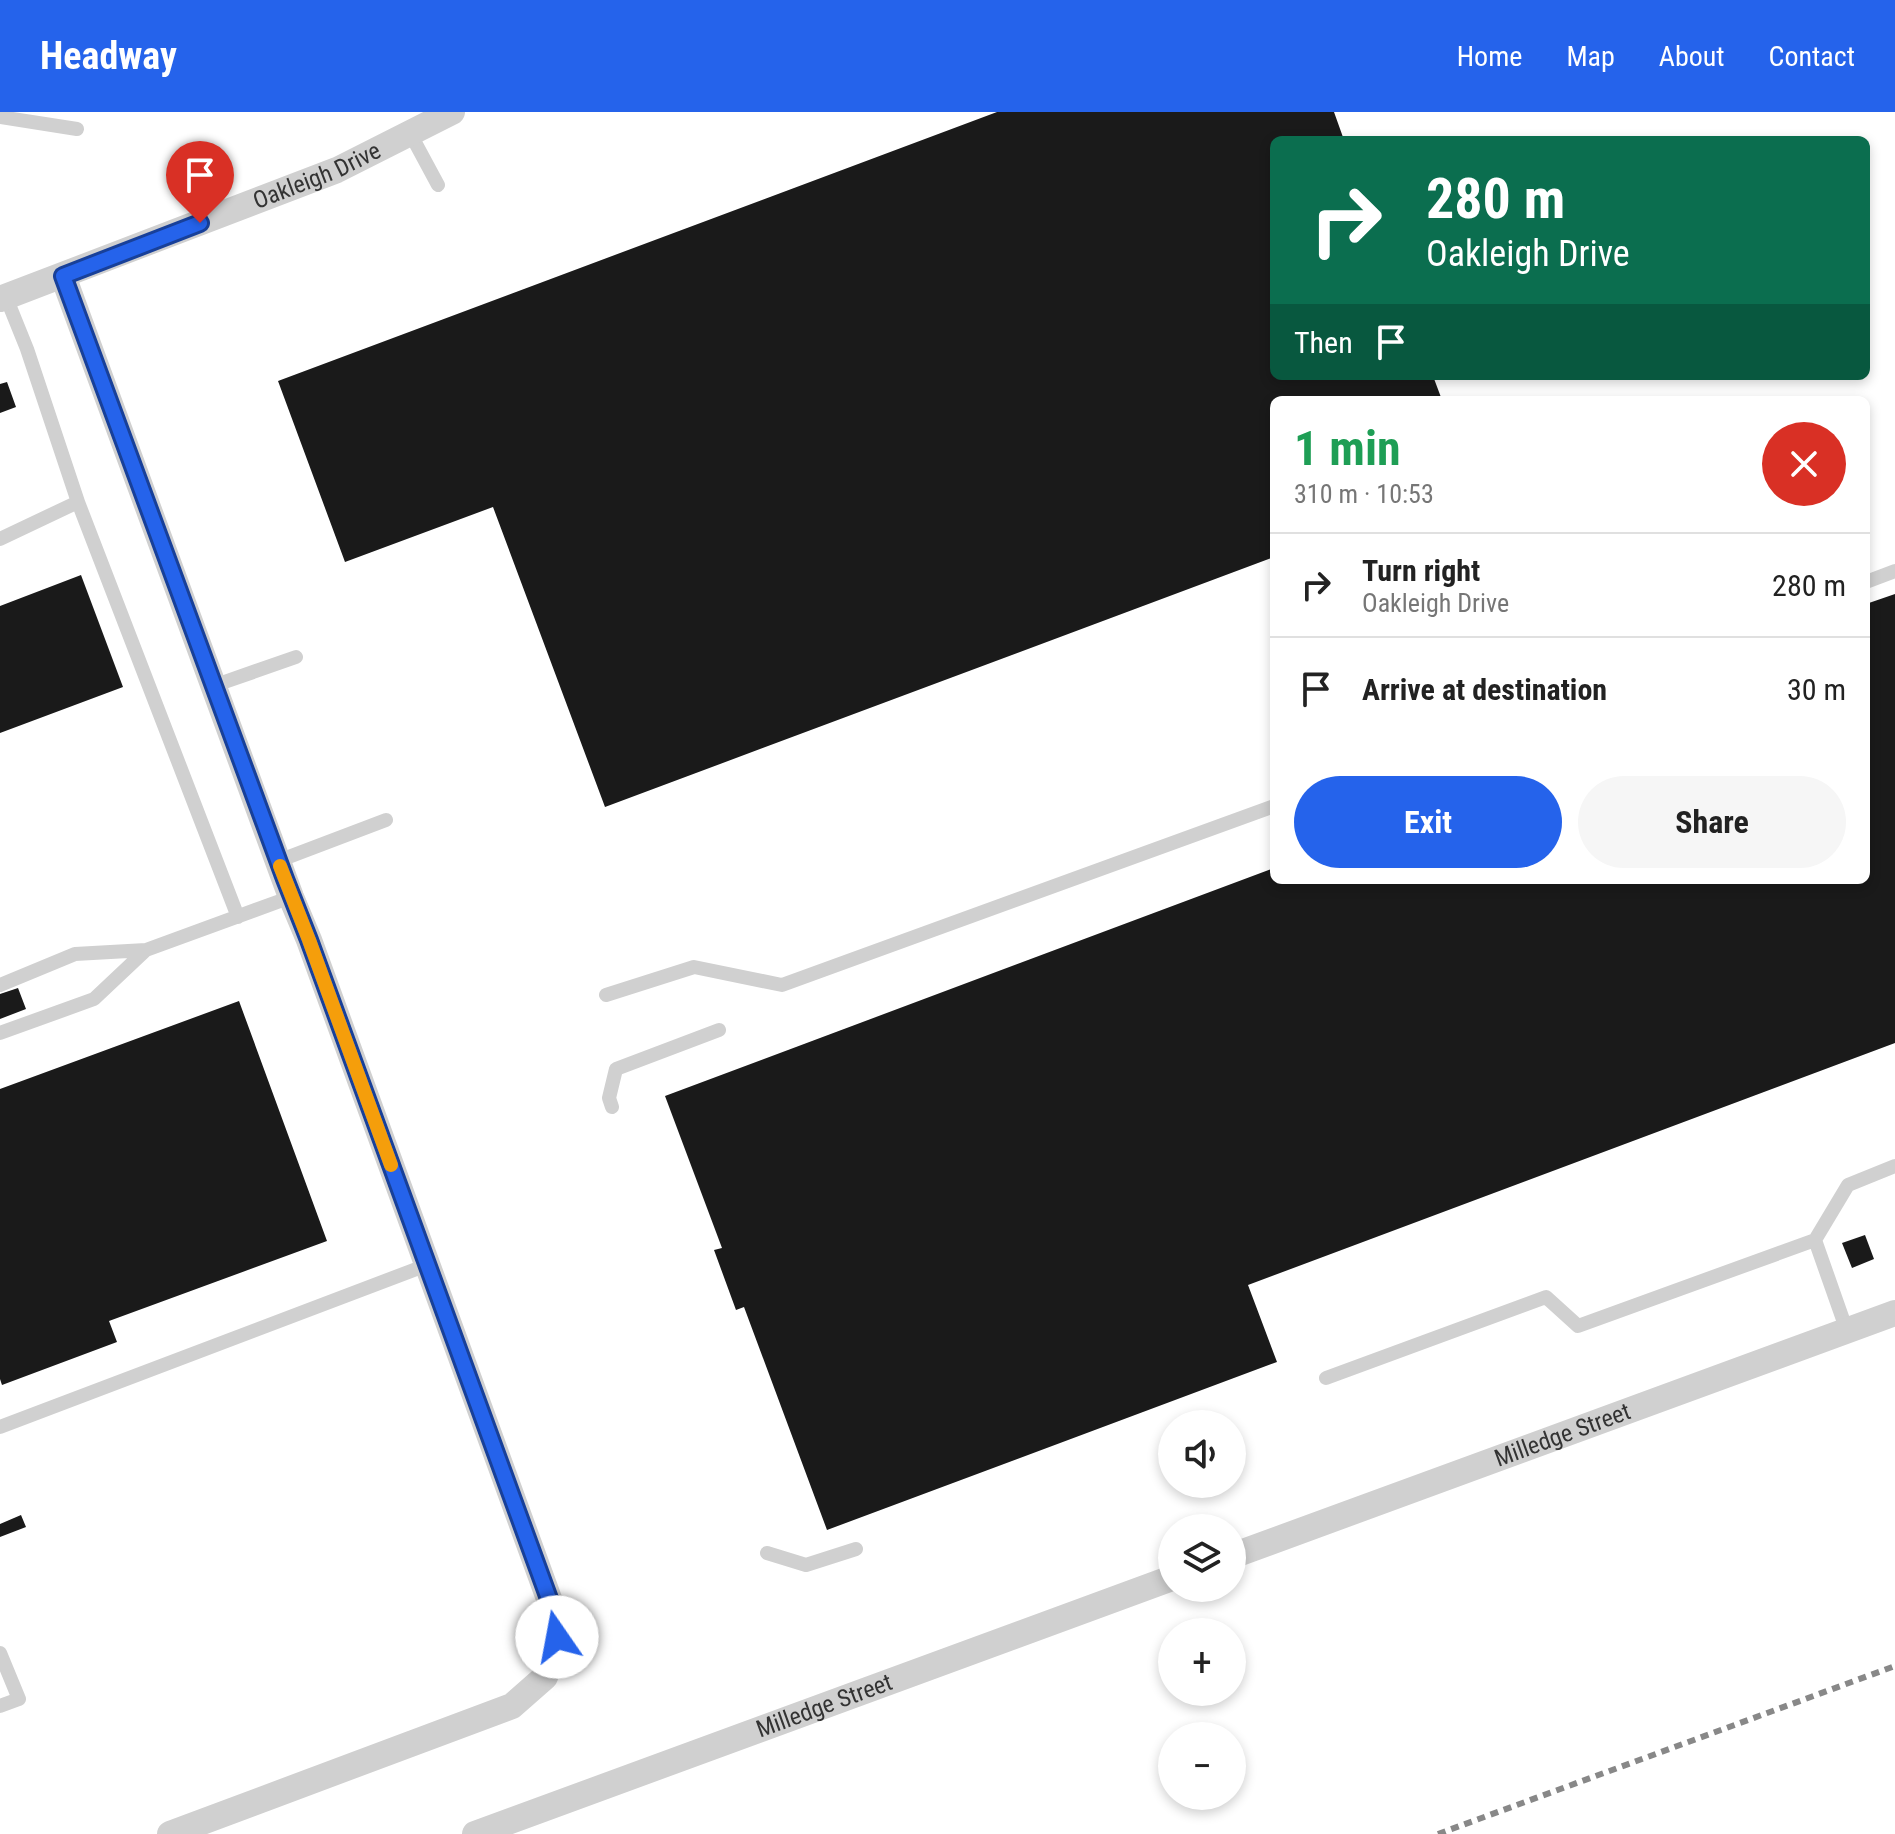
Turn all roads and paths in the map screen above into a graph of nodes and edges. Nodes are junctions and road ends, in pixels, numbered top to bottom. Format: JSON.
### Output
{"nodes":[{"id":1,"x":452,"y":112,"type":"edge"},
{"id":2,"x":0,"y":117,"type":"edge"},
{"id":3,"x":77,"y":129,"type":"dead end"},
{"id":4,"x":410,"y":133,"type":"junction"},
{"id":5,"x":438,"y":185,"type":"dead end"},
{"id":6,"x":63,"y":276,"type":"junction"},
{"id":7,"x":3,"y":298,"type":"edge"},
{"id":8,"x":78,"y":502,"type":"junction"},
{"id":9,"x":0,"y":539,"type":"edge"},
{"id":10,"x":1895,"y":571,"type":"edge"},
{"id":11,"x":1870,"y":580,"type":"edge"},
{"id":12,"x":296,"y":657,"type":"dead end"},
{"id":13,"x":213,"y":686,"type":"junction"},
{"id":14,"x":1270,"y":807,"type":"edge"},
{"id":15,"x":386,"y":820,"type":"dead end"},
{"id":16,"x":278,"y":861,"type":"junction"},
{"id":17,"x":291,"y":897,"type":"junction"},
{"id":18,"x":238,"y":917,"type":"junction"},
{"id":19,"x":146,"y":950,"type":"junction"},
{"id":20,"x":0,"y":985,"type":"edge"},
{"id":21,"x":606,"y":995,"type":"dead end"},
{"id":22,"x":719,"y":1030,"type":"dead end"},
{"id":23,"x":0,"y":1033,"type":"edge"},
{"id":24,"x":612,"y":1107,"type":"dead end"},
{"id":25,"x":1895,"y":1166,"type":"edge"},
{"id":26,"x":1815,"y":1240,"type":"junction"},
{"id":27,"x":427,"y":1265,"type":"junction"},
{"id":28,"x":1895,"y":1313,"type":"edge"},
{"id":29,"x":1847,"y":1331,"type":"junction"},
{"id":30,"x":1326,"y":1378,"type":"dead end"},
{"id":31,"x":0,"y":1427,"type":"edge"},
{"id":32,"x":856,"y":1549,"type":"dead end"},
{"id":33,"x":1246,"y":1551,"type":"edge"},
{"id":34,"x":767,"y":1553,"type":"dead end"},
{"id":35,"x":1158,"y":1583,"type":"edge"},
{"id":36,"x":0,"y":1653,"type":"edge"},
{"id":37,"x":0,"y":1706,"type":"edge"},
{"id":38,"x":170,"y":1834,"type":"edge"},
{"id":39,"x":475,"y":1834,"type":"edge"}],
"edges":[{"from":1,"to":4,"type":"street","name":"Oakleigh Drive"},
{"from":2,"to":3,"type":"lane"},
{"from":4,"to":5,"type":"lane"},
{"from":4,"to":6,"type":"street","name":"Oakleigh Drive"},
{"from":6,"to":7,"type":"street","name":"Oakleigh Drive"},
{"from":6,"to":13,"type":"street"},
{"from":7,"to":8,"type":"lane"},
{"from":8,"to":9,"type":"lane"},
{"from":8,"to":18,"type":"lane"},
{"from":10,"to":11,"type":"lane"},
{"from":12,"to":13,"type":"lane"},
{"from":13,"to":16,"type":"street"},
{"from":14,"to":21,"type":"lane"},
{"from":15,"to":16,"type":"lane"},
{"from":16,"to":17,"type":"street"},
{"from":17,"to":18,"type":"lane"},
{"from":17,"to":27,"type":"street"},
{"from":18,"to":19,"type":"lane"},
{"from":19,"to":20,"type":"lane"},
{"from":19,"to":23,"type":"lane"},
{"from":22,"to":24,"type":"lane"},
{"from":25,"to":26,"type":"lane"},
{"from":26,"to":29,"type":"lane"},
{"from":26,"to":30,"type":"lane"},
{"from":27,"to":31,"type":"lane"},
{"from":27,"to":38,"type":"street"},
{"from":28,"to":29,"type":"street","name":"Milledge Street"},
{"from":29,"to":33,"type":"street","name":"Milledge Street"},
{"from":32,"to":34,"type":"lane"},
{"from":35,"to":39,"type":"street","name":"Milledge Street"},
{"from":36,"to":37,"type":"lane"}]}
